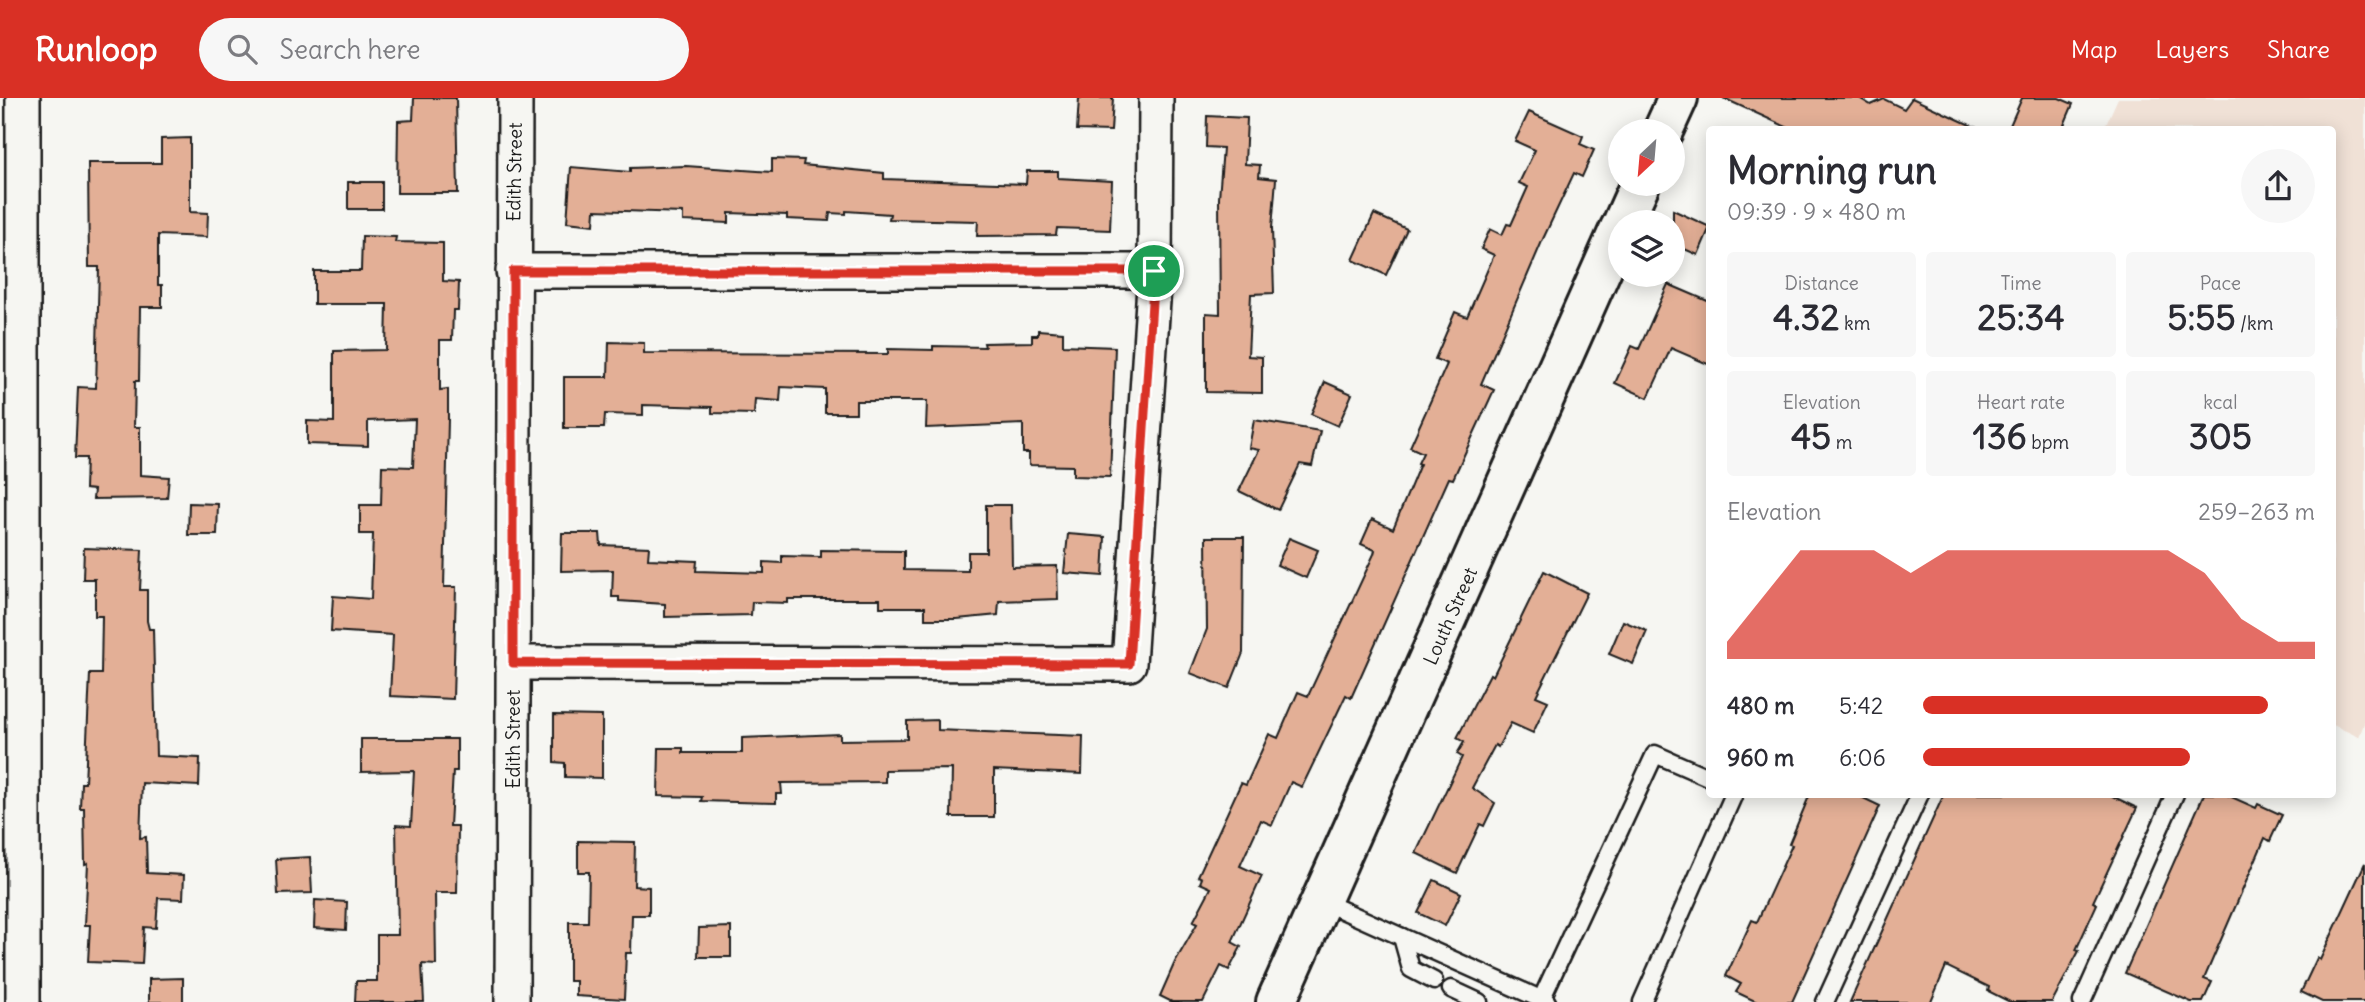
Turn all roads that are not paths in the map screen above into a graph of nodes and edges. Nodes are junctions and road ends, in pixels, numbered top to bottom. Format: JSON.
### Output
{"nodes":[{"id":1,"x":23,"y":98,"type":"edge"},
{"id":2,"x":515,"y":98,"type":"edge"},
{"id":3,"x":1156,"y":98,"type":"edge"},
{"id":4,"x":1678,"y":98,"type":"edge"},
{"id":5,"x":1668,"y":119,"type":"edge"},
{"id":6,"x":1608,"y":256,"type":"edge"},
{"id":7,"x":513,"y":271,"type":"junction"},
{"id":8,"x":1154,"y":271,"type":"junction"},
{"id":9,"x":513,"y":663,"type":"junction"},
{"id":10,"x":1706,"y":776,"type":"edge"},
{"id":11,"x":1732,"y":798,"type":"edge"},
{"id":12,"x":1918,"y":798,"type":"edge"},
{"id":13,"x":2173,"y":798,"type":"edge"},
{"id":14,"x":1322,"y":901,"type":"junction"},
{"id":15,"x":1402,"y":937,"type":"junction"},
{"id":16,"x":1434,"y":981,"type":"dead end"},
{"id":17,"x":1451,"y":989,"type":"dead end"},
{"id":18,"x":1544,"y":1001,"type":"edge"},
{"id":19,"x":23,"y":1002,"type":"edge"},
{"id":20,"x":512,"y":1002,"type":"edge"},
{"id":21,"x":1276,"y":1002,"type":"edge"},
{"id":22,"x":1479,"y":1002,"type":"edge"},
{"id":23,"x":1642,"y":1002,"type":"edge"},
{"id":24,"x":1825,"y":1002,"type":"edge"},
{"id":25,"x":2082,"y":1002,"type":"edge"}],
"edges":[{"from":1,"to":19,"type":"street"},
{"from":2,"to":7,"type":"street","name":"Edith Street"},
{"from":3,"to":8,"type":"street"},
{"from":4,"to":5,"type":"main road"},
{"from":6,"to":14,"type":"main road","name":"Louth Street"},
{"from":7,"to":8,"type":"street"},
{"from":7,"to":9,"type":"street","name":"Edith Street"},
{"from":8,"to":9,"type":"street"},
{"from":9,"to":20,"type":"street","name":"Edith Street"},
{"from":10,"to":18,"type":"lane"},
{"from":11,"to":23,"type":"lane"},
{"from":12,"to":24,"type":"lane"},
{"from":13,"to":25,"type":"lane"},
{"from":14,"to":15,"type":"lane"},
{"from":14,"to":21,"type":"main road","name":"Louth Street"},
{"from":15,"to":16,"type":"lane"},
{"from":15,"to":18,"type":"lane"},
{"from":17,"to":22,"type":"lane"}]}
